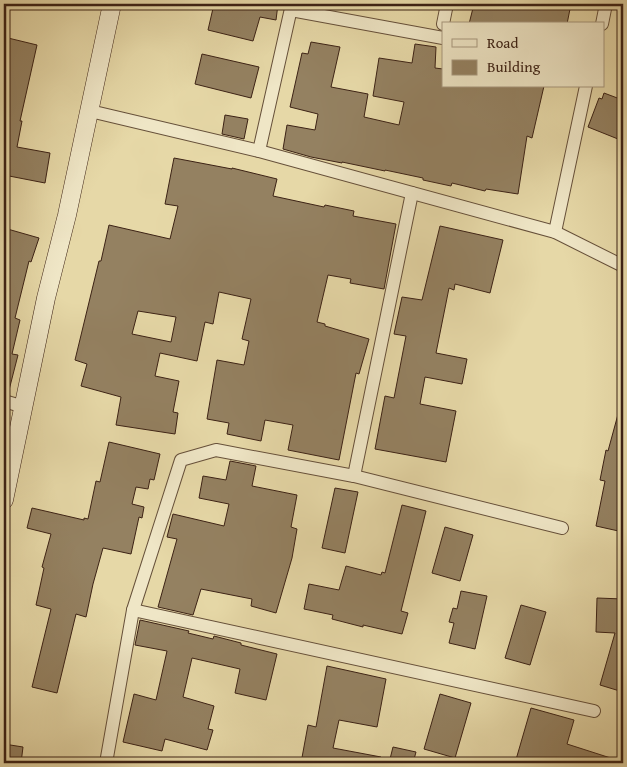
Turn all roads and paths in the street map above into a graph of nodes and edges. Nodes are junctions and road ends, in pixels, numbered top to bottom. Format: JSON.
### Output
{"nodes":[{"id":1,"x":112,"y":4,"type":"edge"},
{"id":2,"x":447,"y":4,"type":"edge"},
{"id":3,"x":606,"y":4,"type":"edge"},
{"id":4,"x":292,"y":7,"type":"edge"},
{"id":5,"x":443,"y":22,"type":"edge"},
{"id":6,"x":602,"y":22,"type":"edge"},
{"id":7,"x":442,"y":38,"type":"edge"},
{"id":8,"x":586,"y":88,"type":"edge"},
{"id":9,"x":90,"y":111,"type":"junction"},
{"id":10,"x":259,"y":151,"type":"junction"},
{"id":11,"x":412,"y":193,"type":"junction"},
{"id":12,"x":555,"y":232,"type":"junction"},
{"id":13,"x":623,"y":266,"type":"edge"},
{"id":14,"x":4,"y":401,"type":"edge"},
{"id":15,"x":24,"y":406,"type":"junction"},
{"id":16,"x":354,"y":476,"type":"junction"},
{"id":17,"x":4,"y":500,"type":"edge"},
{"id":18,"x":562,"y":528,"type":"dead end"},
{"id":19,"x":133,"y":610,"type":"junction"},
{"id":20,"x":594,"y":711,"type":"dead end"},
{"id":21,"x":106,"y":763,"type":"edge"}],
"edges":[{"from":1,"to":9,"type":"street"},
{"from":2,"to":5,"type":"street"},
{"from":3,"to":6,"type":"street"},
{"from":4,"to":7,"type":"street"},
{"from":4,"to":10,"type":"street"},
{"from":8,"to":12,"type":"street"},
{"from":9,"to":10,"type":"street"},
{"from":9,"to":15,"type":"street"},
{"from":10,"to":11,"type":"street"},
{"from":11,"to":12,"type":"street"},
{"from":11,"to":16,"type":"street"},
{"from":12,"to":13,"type":"street"},
{"from":14,"to":15,"type":"street"},
{"from":15,"to":17,"type":"street"},
{"from":16,"to":18,"type":"street"},
{"from":16,"to":19,"type":"street"},
{"from":19,"to":20,"type":"street"},
{"from":19,"to":21,"type":"street"}]}
